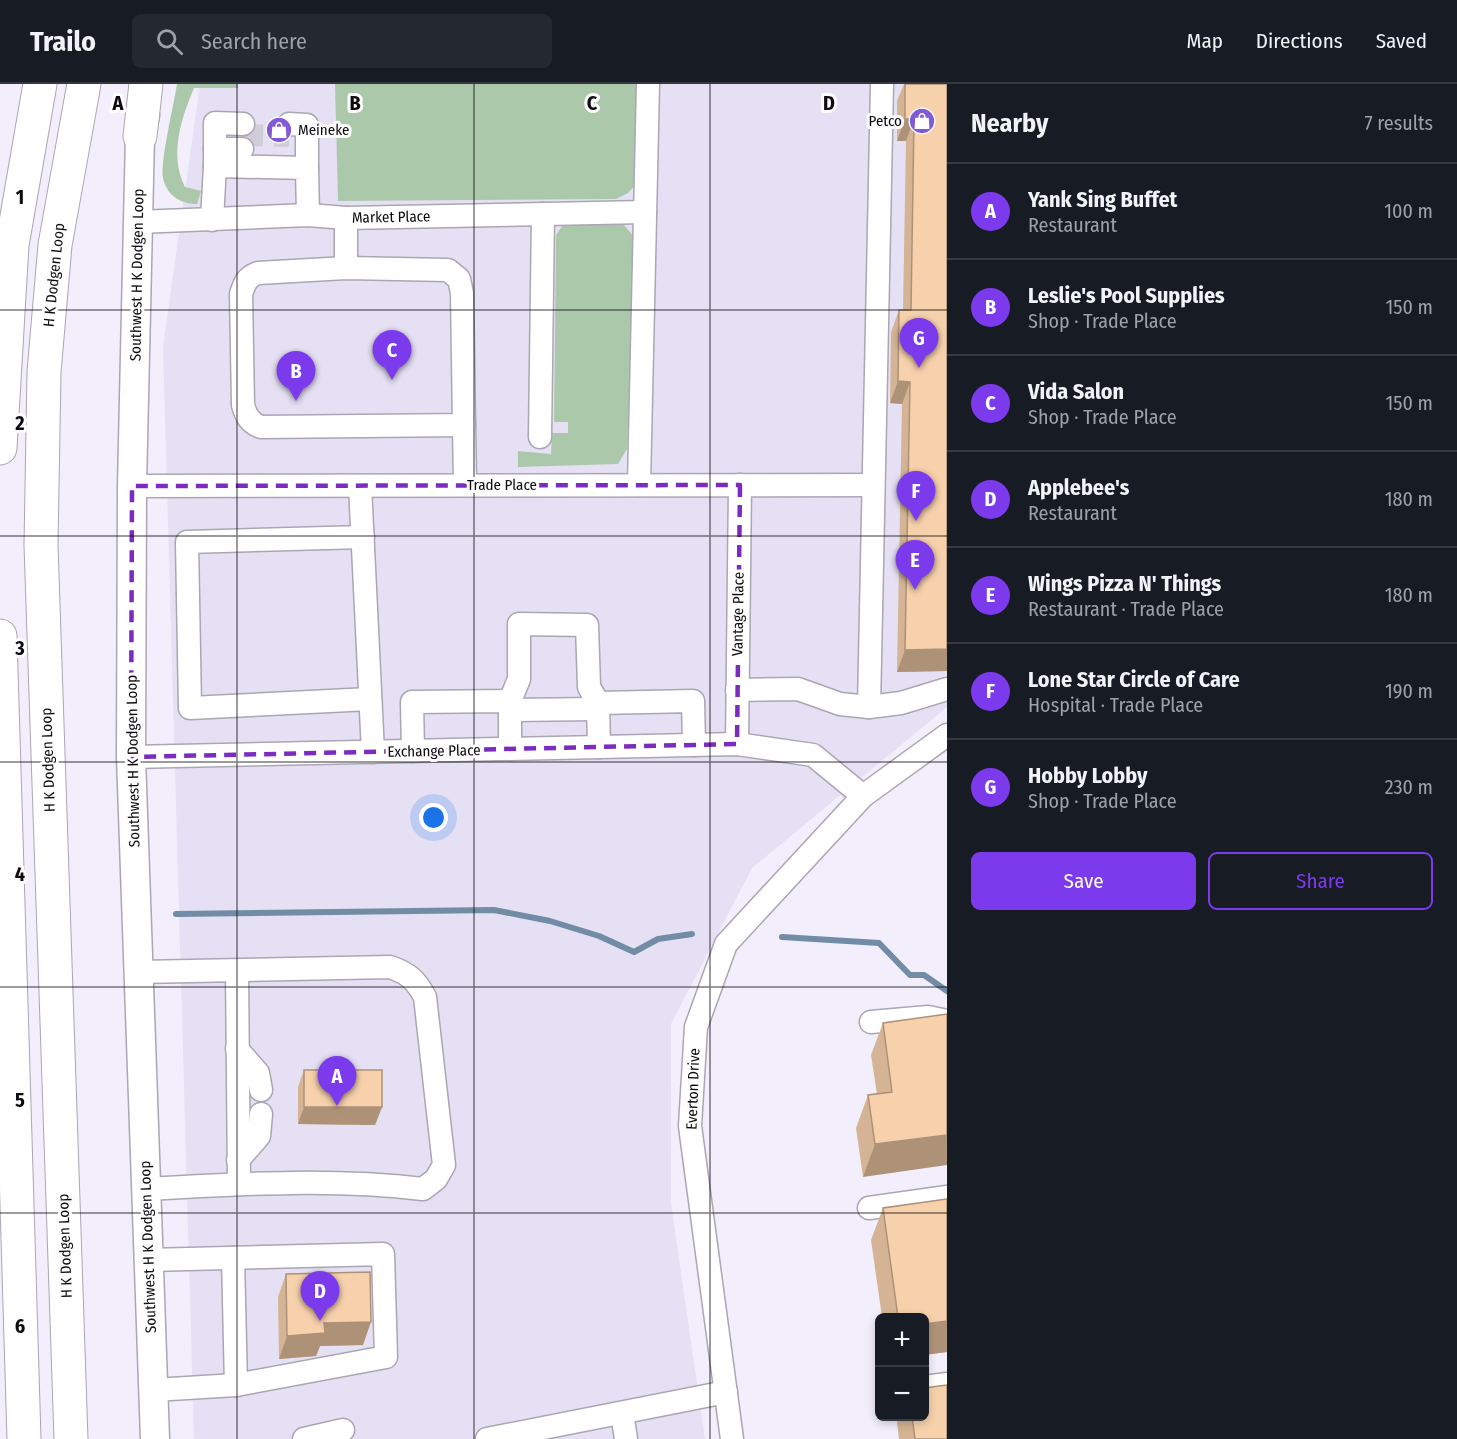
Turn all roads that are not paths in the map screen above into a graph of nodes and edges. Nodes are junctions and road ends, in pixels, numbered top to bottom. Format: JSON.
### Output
{"nodes":[{"id":1,"x":40,"y":84,"type":"edge"},
{"id":2,"x":84,"y":84,"type":"edge"},
{"id":3,"x":146,"y":84,"type":"edge"},
{"id":4,"x":153,"y":84,"type":"edge"},
{"id":5,"x":648,"y":84,"type":"edge"},
{"id":6,"x":882,"y":84,"type":"edge"},
{"id":7,"x":140,"y":136,"type":"junction"},
{"id":8,"x":242,"y":136,"type":"tunnel mouth"},
{"id":9,"x":215,"y":150,"type":"junction"},
{"id":10,"x":645,"y":212,"type":"junction"},
{"id":11,"x":543,"y":214,"type":"junction"},
{"id":12,"x":308,"y":215,"type":"junction"},
{"id":13,"x":345,"y":218,"type":"junction"},
{"id":14,"x":212,"y":220,"type":"junction"},
{"id":15,"x":138,"y":222,"type":"junction"},
{"id":16,"x":346,"y":268,"type":"junction"},
{"id":17,"x":464,"y":425,"type":"junction"},
{"id":18,"x":540,"y":436,"type":"dead end"},
{"id":19,"x":0,"y":447,"type":"edge"},
{"id":20,"x":465,"y":485,"type":"junction"},
{"id":21,"x":639,"y":485,"type":"junction"},
{"id":22,"x":740,"y":485,"type":"junction"},
{"id":23,"x":872,"y":485,"type":"junction"},
{"id":24,"x":132,"y":486,"type":"junction"},
{"id":25,"x":360,"y":486,"type":"junction"},
{"id":26,"x":363,"y":537,"type":"junction"},
{"id":27,"x":0,"y":636,"type":"edge"},
{"id":28,"x":947,"y":689,"type":"edge"},
{"id":29,"x":737,"y":690,"type":"junction"},
{"id":30,"x":370,"y":699,"type":"junction"},
{"id":31,"x":510,"y":706,"type":"junction"},
{"id":32,"x":598,"y":706,"type":"junction"},
{"id":33,"x":869,"y":706,"type":"junction"},
{"id":34,"x":947,"y":735,"type":"edge"},
{"id":35,"x":736,"y":744,"type":"junction"},
{"id":36,"x":694,"y":745,"type":"junction"},
{"id":37,"x":598,"y":747,"type":"junction"},
{"id":38,"x":510,"y":749,"type":"junction"},
{"id":39,"x":413,"y":751,"type":"junction"},
{"id":40,"x":373,"y":752,"type":"junction"},
{"id":41,"x":131,"y":757,"type":"junction"},
{"id":42,"x":863,"y":796,"type":"junction"},
{"id":43,"x":237,"y":971,"type":"junction"},
{"id":44,"x":139,"y":972,"type":"junction"},
{"id":45,"x":947,"y":1021,"type":"edge"},
{"id":46,"x":871,"y":1022,"type":"dead end"},
{"id":47,"x":237,"y":1049,"type":"junction"},
{"id":48,"x":261,"y":1090,"type":"dead end"},
{"id":49,"x":261,"y":1114,"type":"dead end"},
{"id":50,"x":238,"y":1160,"type":"junction"},
{"id":51,"x":239,"y":1184,"type":"junction"},
{"id":52,"x":146,"y":1190,"type":"junction"},
{"id":53,"x":947,"y":1197,"type":"edge"},
{"id":54,"x":869,"y":1208,"type":"dead end"},
{"id":55,"x":233,"y":1258,"type":"junction"},
{"id":56,"x":149,"y":1260,"type":"junction"},
{"id":57,"x":947,"y":1384,"type":"edge"},
{"id":58,"x":236,"y":1385,"type":"junction"},
{"id":59,"x":929,"y":1386,"type":"edge"},
{"id":60,"x":154,"y":1390,"type":"junction"},
{"id":61,"x":726,"y":1392,"type":"junction"},
{"id":62,"x":622,"y":1413,"type":"junction"},
{"id":63,"x":343,"y":1430,"type":"dead end"},
{"id":64,"x":24,"y":1439,"type":"edge"},
{"id":65,"x":71,"y":1439,"type":"edge"},
{"id":66,"x":155,"y":1439,"type":"edge"},
{"id":67,"x":304,"y":1439,"type":"edge"},
{"id":68,"x":487,"y":1439,"type":"edge"},
{"id":69,"x":626,"y":1439,"type":"edge"},
{"id":70,"x":732,"y":1439,"type":"edge"}],
"edges":[{"from":1,"to":19,"type":"highway"},
{"from":2,"to":65,"type":"highway","name":"H K Dodgen Loop"},
{"from":3,"to":7,"type":"highway"},
{"from":4,"to":7,"type":"main road","name":"Southwest H K Dodgen Loop"},
{"from":5,"to":10,"type":"street"},
{"from":6,"to":23,"type":"street"},
{"from":7,"to":15,"type":"main road","name":"Southwest H K Dodgen Loop"},
{"from":8,"to":9,"type":"street"},
{"from":9,"to":12,"type":"street"},
{"from":9,"to":14,"type":"street"},
{"from":10,"to":11,"type":"street","name":"Market Place"},
{"from":10,"to":21,"type":"street"},
{"from":11,"to":13,"type":"street","name":"Market Place"},
{"from":11,"to":18,"type":"street"},
{"from":12,"to":13,"type":"street","name":"Market Place"},
{"from":12,"to":14,"type":"street","name":"Market Place"},
{"from":13,"to":16,"type":"street"},
{"from":14,"to":15,"type":"street","name":"Market Place"},
{"from":15,"to":24,"type":"main road","name":"Southwest H K Dodgen Loop"},
{"from":16,"to":17,"type":"street"},
{"from":16,"to":17,"type":"street"},
{"from":17,"to":20,"type":"street"},
{"from":20,"to":21,"type":"street","name":"Trade Place"},
{"from":20,"to":25,"type":"street","name":"Trade Place"},
{"from":21,"to":22,"type":"street","name":"Trade Place"},
{"from":22,"to":23,"type":"street","name":"Trade Place"},
{"from":22,"to":29,"type":"street","name":"Vantage Place"},
{"from":23,"to":33,"type":"street"},
{"from":24,"to":25,"type":"street","name":"Trade Place"},
{"from":24,"to":41,"type":"main road","name":"Southwest H K Dodgen Loop"},
{"from":25,"to":26,"type":"street"},
{"from":26,"to":30,"type":"street"},
{"from":26,"to":30,"type":"street"},
{"from":27,"to":64,"type":"highway"},
{"from":28,"to":33,"type":"street"},
{"from":29,"to":33,"type":"street"},
{"from":29,"to":35,"type":"street","name":"Vantage Place"},
{"from":30,"to":40,"type":"street"},
{"from":31,"to":32,"type":"street"},
{"from":31,"to":32,"type":"street"},
{"from":31,"to":38,"type":"street"},
{"from":31,"to":39,"type":"street"},
{"from":32,"to":36,"type":"street"},
{"from":32,"to":37,"type":"street"},
{"from":34,"to":42,"type":"street","name":"Everton Drive"},
{"from":35,"to":36,"type":"street","name":"Exchange Place"},
{"from":35,"to":42,"type":"street","name":"Exchange Place"},
{"from":36,"to":37,"type":"street","name":"Exchange Place"},
{"from":37,"to":38,"type":"street","name":"Exchange Place"},
{"from":38,"to":39,"type":"street","name":"Exchange Place"},
{"from":39,"to":40,"type":"street","name":"Exchange Place"},
{"from":40,"to":41,"type":"street","name":"Exchange Place"},
{"from":41,"to":44,"type":"main road","name":"Southwest H K Dodgen Loop"},
{"from":42,"to":61,"type":"street","name":"Everton Drive"},
{"from":43,"to":44,"type":"street"},
{"from":43,"to":47,"type":"street"},
{"from":43,"to":51,"type":"street"},
{"from":44,"to":52,"type":"main road","name":"Southwest H K Dodgen Loop"},
{"from":45,"to":46,"type":"street"},
{"from":47,"to":48,"type":"street"},
{"from":47,"to":50,"type":"street"},
{"from":49,"to":50,"type":"street"},
{"from":50,"to":51,"type":"street"},
{"from":51,"to":52,"type":"street"},
{"from":52,"to":56,"type":"main road","name":"Southwest H K Dodgen Loop"},
{"from":53,"to":54,"type":"street"},
{"from":55,"to":56,"type":"street"},
{"from":55,"to":58,"type":"street"},
{"from":55,"to":58,"type":"street"},
{"from":56,"to":60,"type":"main road","name":"Southwest H K Dodgen Loop"},
{"from":57,"to":59,"type":"street"},
{"from":58,"to":60,"type":"street"},
{"from":60,"to":66,"type":"main road","name":"Southwest H K Dodgen Loop"},
{"from":61,"to":62,"type":"street"},
{"from":61,"to":70,"type":"street","name":"Everton Drive"},
{"from":62,"to":68,"type":"street"},
{"from":62,"to":69,"type":"street"},
{"from":63,"to":67,"type":"street"}]}
